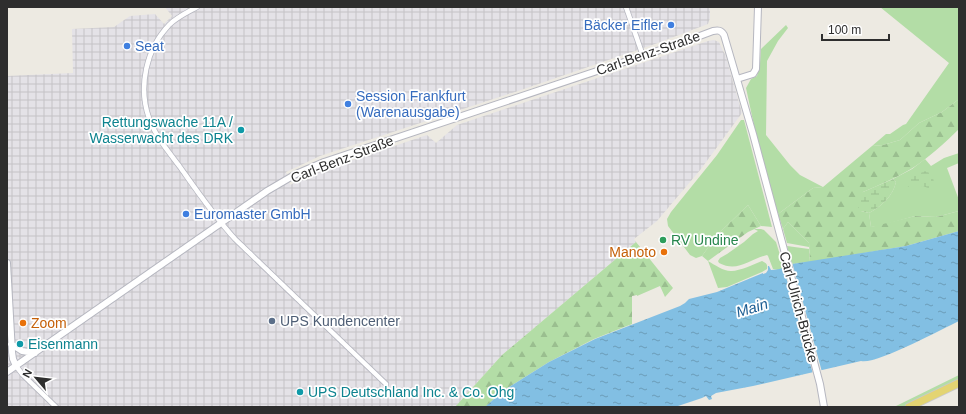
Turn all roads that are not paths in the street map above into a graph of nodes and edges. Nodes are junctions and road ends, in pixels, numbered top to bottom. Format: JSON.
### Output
{"nodes":[{"id":1,"x":197,"y":7,"type":"edge"},
{"id":2,"x":626,"y":7,"type":"edge"},
{"id":3,"x":758,"y":7,"type":"edge"},
{"id":4,"x":720,"y":31,"type":"joint"},
{"id":5,"x":643,"y":56,"type":"junction"},
{"id":6,"x":737,"y":79,"type":"junction"},
{"id":7,"x":221,"y":223,"type":"junction"},
{"id":8,"x":7,"y":263,"type":"edge"},
{"id":9,"x":11,"y":344,"type":"junction"},
{"id":10,"x":35,"y":353,"type":"junction"},
{"id":11,"x":16,"y":366,"type":"junction"},
{"id":12,"x":7,"y":372,"type":"edge"},
{"id":13,"x":959,"y":383,"type":"edge"},
{"id":14,"x":386,"y":384,"type":"dead end"},
{"id":15,"x":823,"y":405,"type":"edge"},
{"id":16,"x":56,"y":407,"type":"edge"},
{"id":17,"x":909,"y":407,"type":"edge"}],
"edges":[{"from":1,"to":7,"type":"street"},
{"from":2,"to":5,"type":"street"},
{"from":3,"to":6,"type":"main road"},
{"from":4,"to":5,"type":"main road","name":"Carl-Benz-Straße"},
{"from":4,"to":6,"type":"main road","name":"Carl-Ulrich-Brücke"},
{"from":5,"to":7,"type":"main road","name":"Carl-Benz-Straße"},
{"from":6,"to":15,"type":"main road","name":"Carl-Ulrich-Brücke"},
{"from":7,"to":10,"type":"main road","name":"Carl-Benz-Straße"},
{"from":7,"to":14,"type":"street"},
{"from":8,"to":9,"type":"main road"},
{"from":9,"to":10,"type":"main road"},
{"from":9,"to":11,"type":"main road"},
{"from":10,"to":11,"type":"main road","name":"Carl-Benz-Straße"},
{"from":11,"to":12,"type":"main road","name":"Carl-Benz-Straße"},
{"from":11,"to":16,"type":"street"},
{"from":13,"to":17,"type":"main road"}]}
